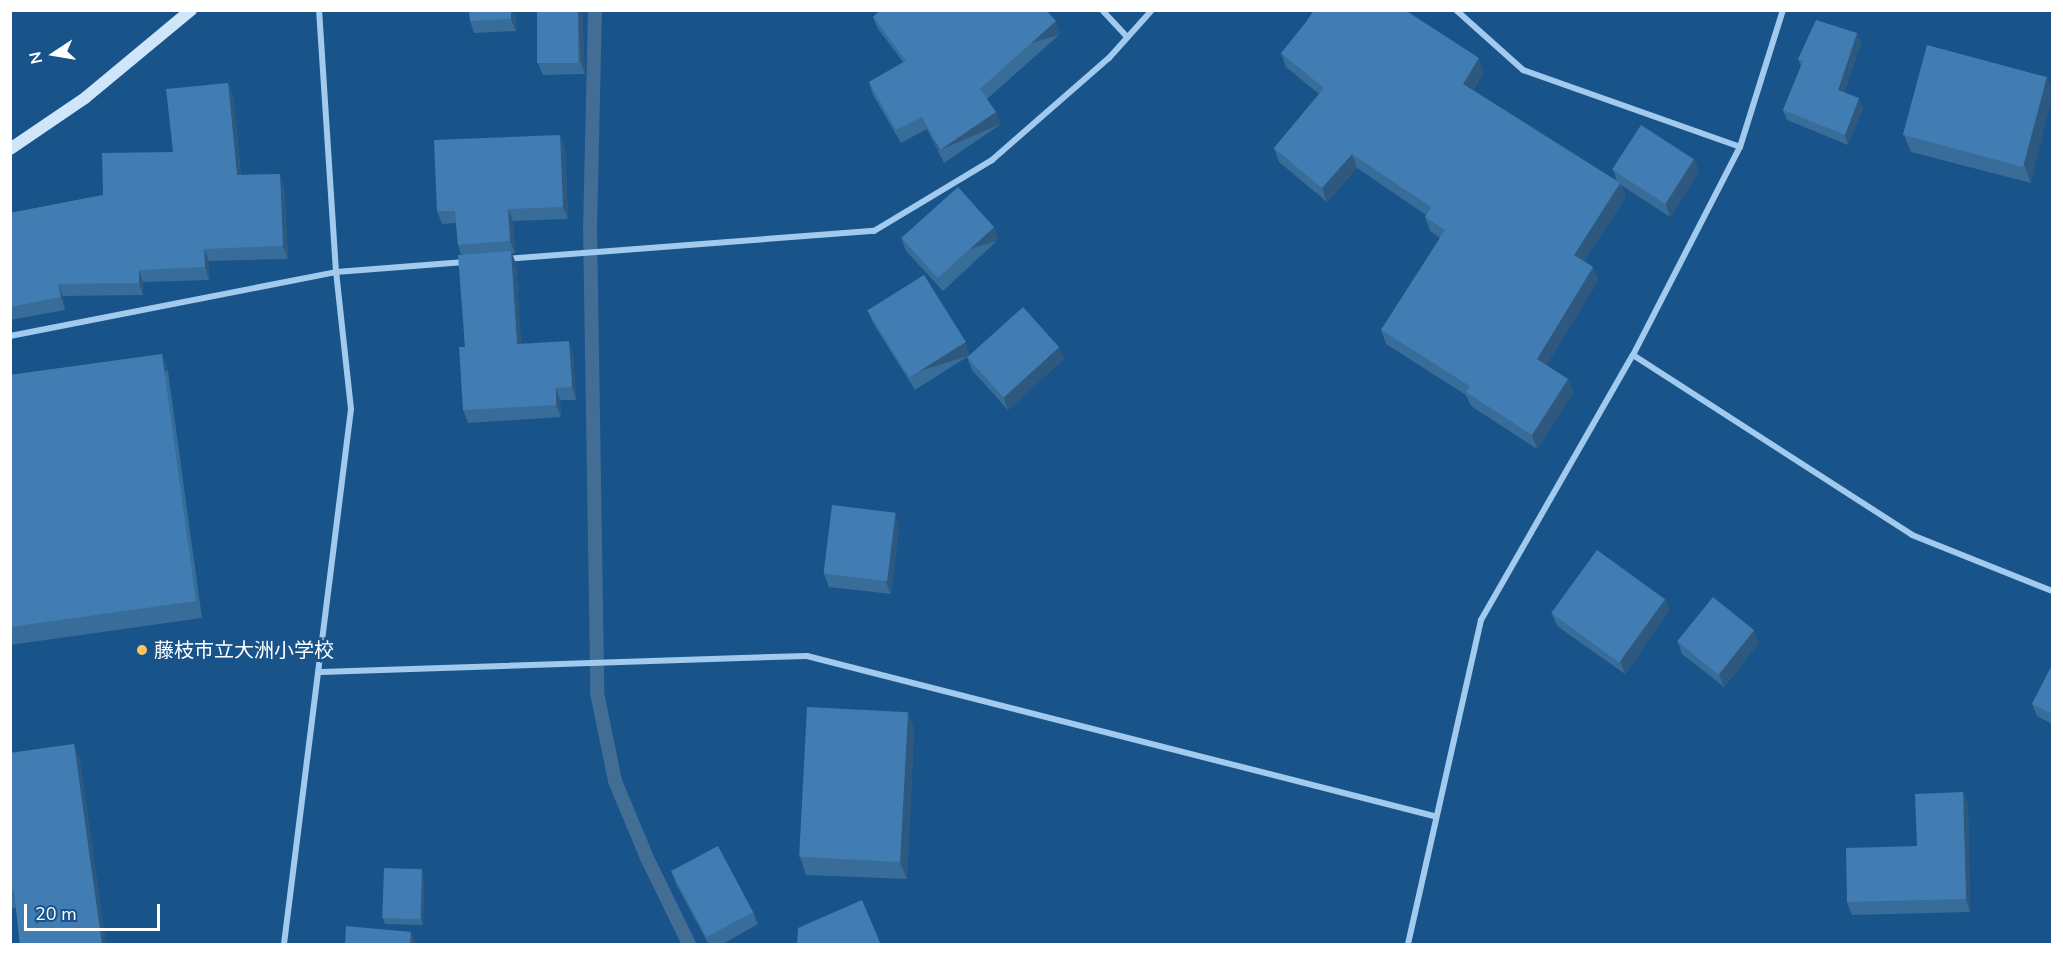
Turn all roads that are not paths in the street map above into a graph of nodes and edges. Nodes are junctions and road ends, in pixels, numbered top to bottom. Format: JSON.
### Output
{"nodes":[{"id":1,"x":191,"y":10,"type":"edge"},
{"id":2,"x":319,"y":10,"type":"edge"},
{"id":3,"x":1102,"y":10,"type":"edge"},
{"id":4,"x":1152,"y":10,"type":"edge"},
{"id":5,"x":1456,"y":10,"type":"edge"},
{"id":6,"x":1783,"y":10,"type":"edge"},
{"id":7,"x":1128,"y":37,"type":"junction"},
{"id":8,"x":1740,"y":147,"type":"junction"},
{"id":9,"x":10,"y":149,"type":"edge"},
{"id":10,"x":500,"y":260,"type":"edge"},
{"id":11,"x":477,"y":261,"type":"edge"},
{"id":12,"x":336,"y":272,"type":"junction"},
{"id":13,"x":10,"y":336,"type":"edge"},
{"id":14,"x":1633,"y":355,"type":"junction"},
{"id":15,"x":2052,"y":591,"type":"edge"},
{"id":16,"x":321,"y":672,"type":"junction"},
{"id":17,"x":1434,"y":816,"type":"junction"},
{"id":18,"x":284,"y":945,"type":"edge"},
{"id":19,"x":1408,"y":945,"type":"edge"}],
"edges":[{"from":1,"to":9,"type":"main road"},
{"from":2,"to":12,"type":"street"},
{"from":3,"to":7,"type":"street"},
{"from":4,"to":7,"type":"street"},
{"from":5,"to":8,"type":"street"},
{"from":6,"to":8,"type":"street"},
{"from":7,"to":10,"type":"street"},
{"from":8,"to":14,"type":"street"},
{"from":11,"to":12,"type":"street"},
{"from":12,"to":13,"type":"street"},
{"from":12,"to":16,"type":"street"},
{"from":14,"to":15,"type":"street"},
{"from":14,"to":17,"type":"street"},
{"from":16,"to":17,"type":"street"},
{"from":16,"to":18,"type":"street"},
{"from":17,"to":19,"type":"street"}]}
